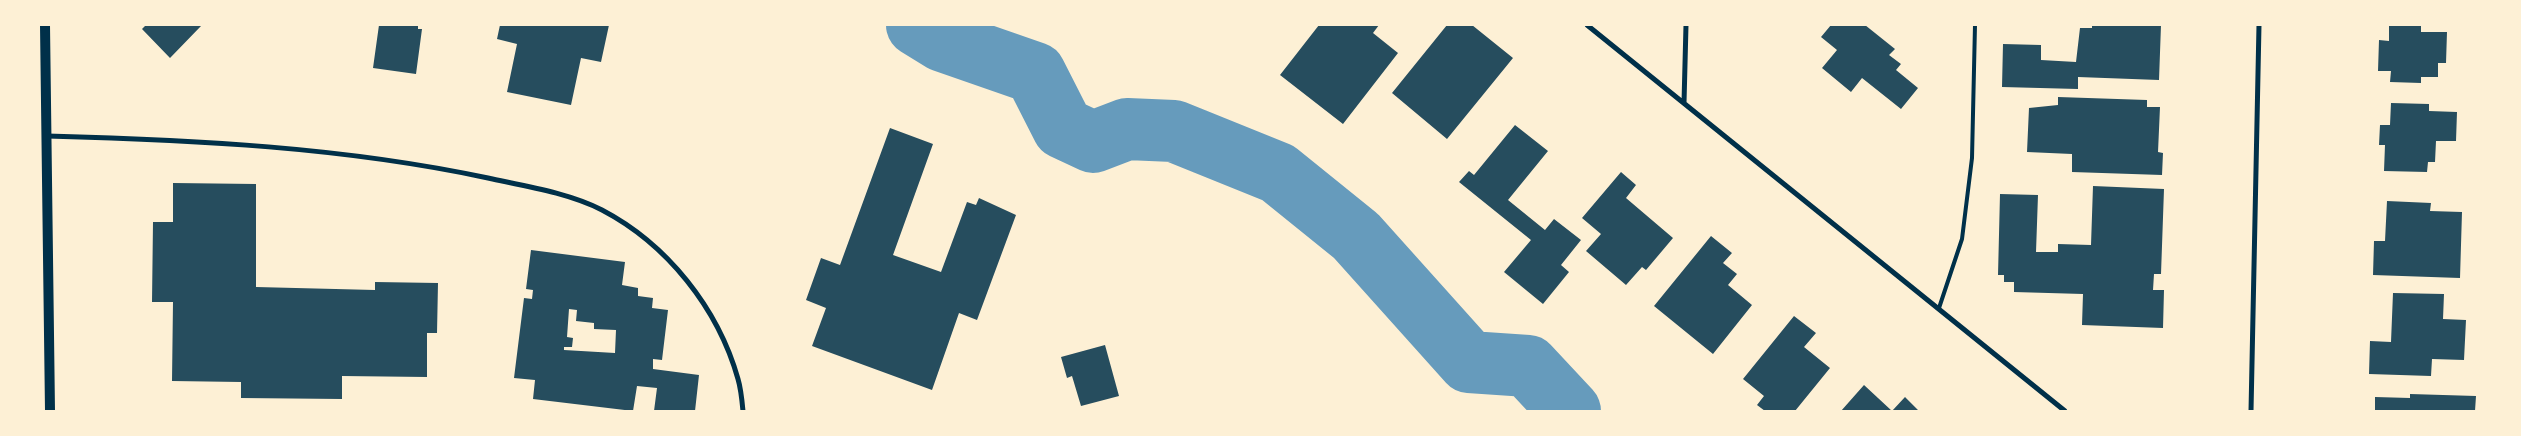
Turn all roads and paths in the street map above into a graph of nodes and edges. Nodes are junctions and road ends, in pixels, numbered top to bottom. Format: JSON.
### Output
{"nodes":[{"id":1,"x":45,"y":25,"type":"edge"},
{"id":2,"x":1587,"y":25,"type":"edge"},
{"id":3,"x":1686,"y":25,"type":"edge"},
{"id":4,"x":1975,"y":25,"type":"edge"},
{"id":5,"x":2259,"y":25,"type":"edge"},
{"id":6,"x":1684,"y":103,"type":"junction"},
{"id":7,"x":47,"y":136,"type":"junction"},
{"id":8,"x":1939,"y":308,"type":"junction"},
{"id":9,"x":50,"y":411,"type":"edge"},
{"id":10,"x":743,"y":411,"type":"edge"},
{"id":11,"x":2065,"y":411,"type":"edge"},
{"id":12,"x":2251,"y":411,"type":"edge"}],
"edges":[{"from":1,"to":7,"type":"main road"},
{"from":2,"to":6,"type":"street"},
{"from":3,"to":6,"type":"street"},
{"from":4,"to":8,"type":"lane"},
{"from":5,"to":12,"type":"street"},
{"from":6,"to":8,"type":"street"},
{"from":7,"to":9,"type":"main road"},
{"from":7,"to":10,"type":"street"},
{"from":8,"to":11,"type":"street"}]}
